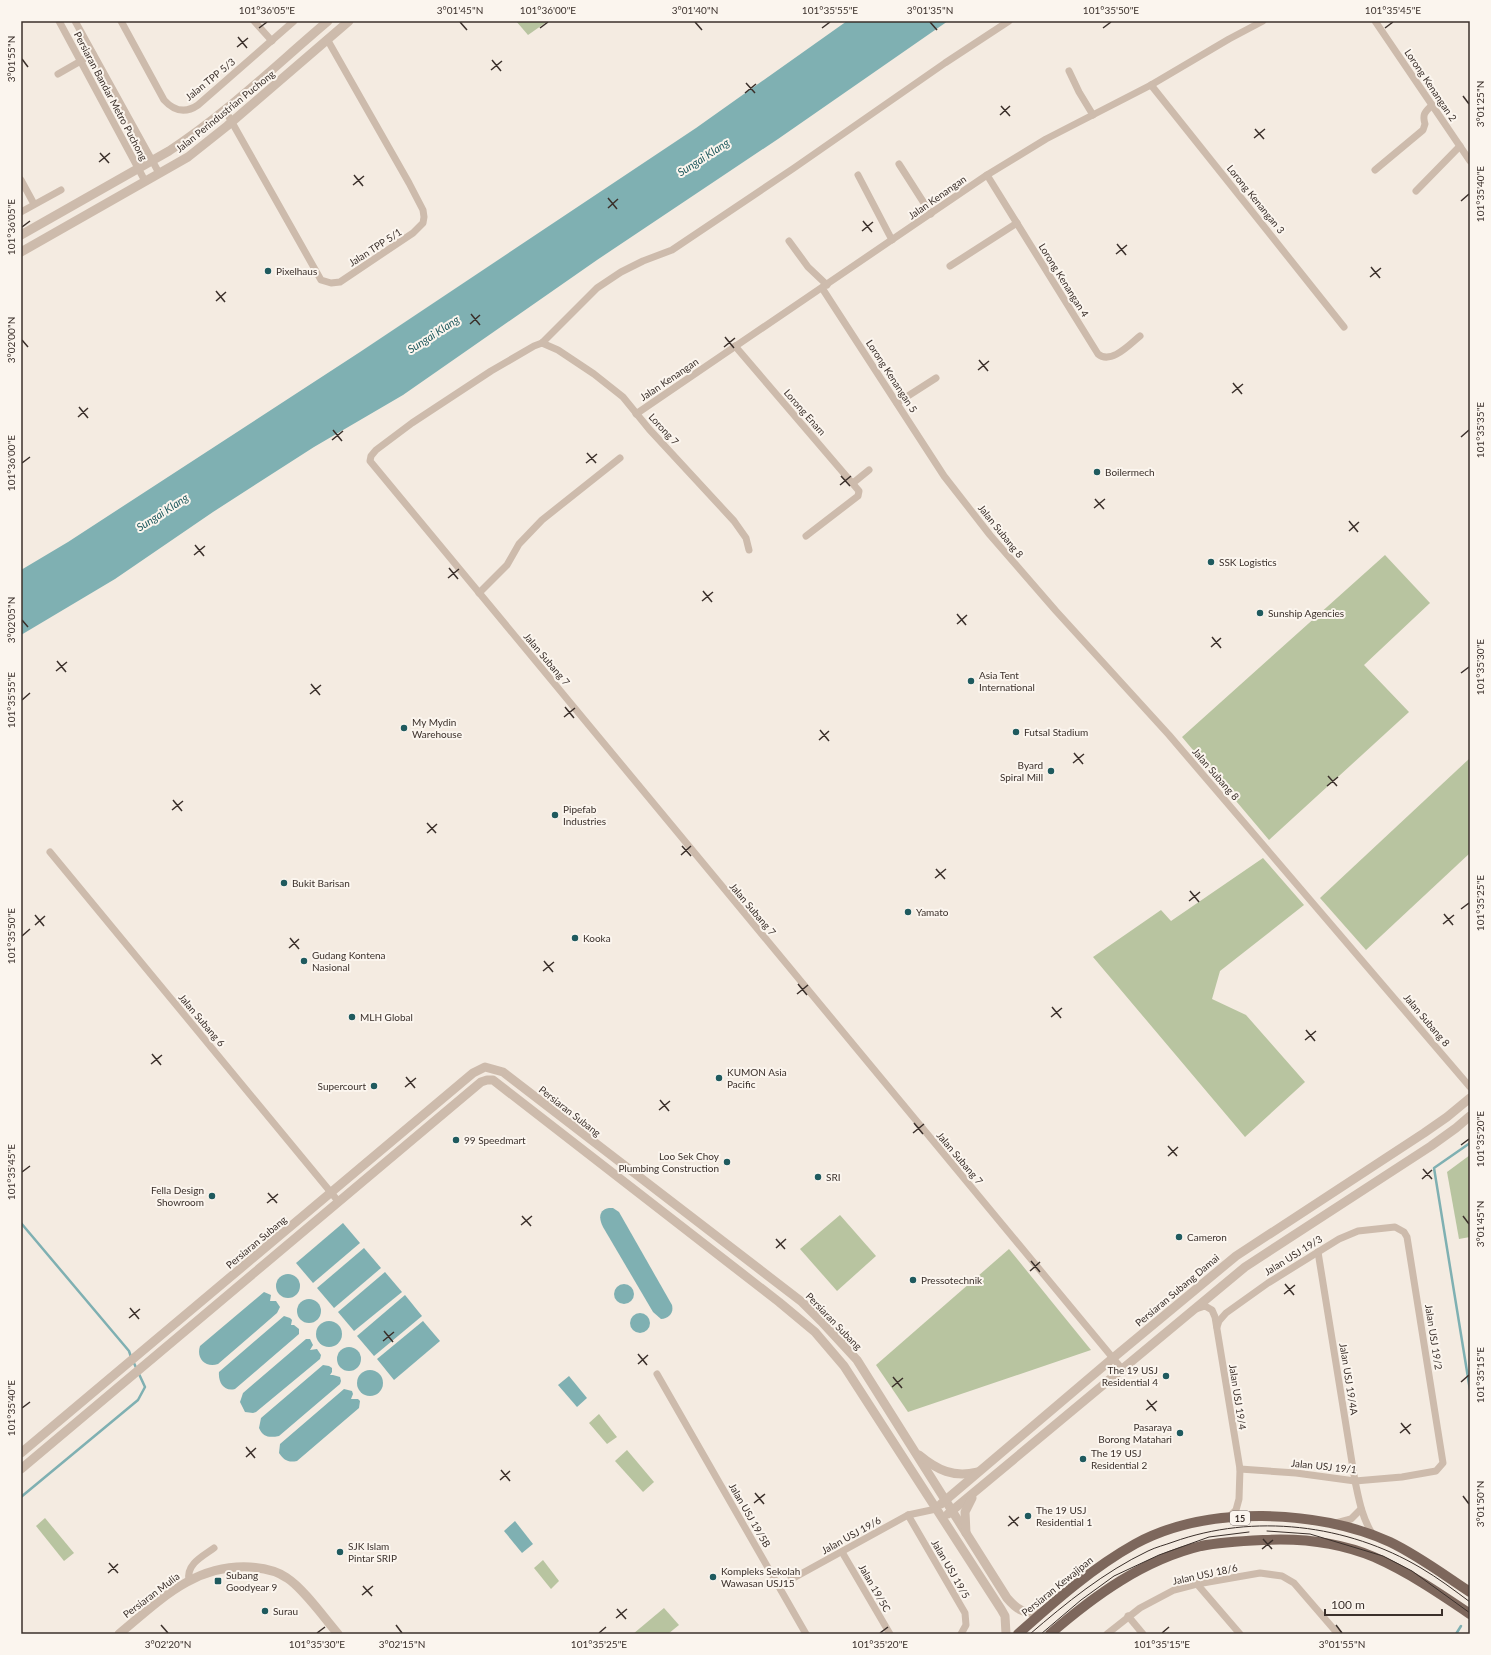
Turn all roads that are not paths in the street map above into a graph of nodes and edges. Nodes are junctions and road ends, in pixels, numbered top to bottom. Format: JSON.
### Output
{"nodes":[{"id":1,"x":59,"y":21,"type":"edge"},
{"id":2,"x":75,"y":21,"type":"edge"},
{"id":3,"x":254,"y":21,"type":"edge"},
{"id":4,"x":294,"y":21,"type":"edge"},
{"id":5,"x":328,"y":21,"type":"edge"},
{"id":6,"x":349,"y":21,"type":"edge"},
{"id":7,"x":1009,"y":21,"type":"edge"},
{"id":8,"x":1263,"y":21,"type":"edge"},
{"id":9,"x":1375,"y":21,"type":"edge"},
{"id":10,"x":123,"y":22,"type":"edge"},
{"id":11,"x":1250,"y":24,"type":"edge"},
{"id":12,"x":328,"y":39,"type":"junction"},
{"id":13,"x":272,"y":41,"type":"junction"},
{"id":14,"x":93,"y":54,"type":"junction"},
{"id":15,"x":81,"y":61,"type":"junction"},
{"id":16,"x":1069,"y":71,"type":"dead end"},
{"id":17,"x":58,"y":74,"type":"dead end"},
{"id":18,"x":1151,"y":85,"type":"junction"},
{"id":19,"x":1432,"y":105,"type":"junction"},
{"id":20,"x":225,"y":110,"type":"junction"},
{"id":21,"x":1093,"y":115,"type":"junction"},
{"id":22,"x":232,"y":122,"type":"junction"},
{"id":23,"x":1460,"y":146,"type":"junction"},
{"id":24,"x":150,"y":157,"type":"junction"},
{"id":25,"x":1470,"y":161,"type":"edge"},
{"id":26,"x":899,"y":164,"type":"dead end"},
{"id":27,"x":138,"y":168,"type":"junction"},
{"id":28,"x":1375,"y":170,"type":"dead end"},
{"id":29,"x":159,"y":173,"type":"junction"},
{"id":30,"x":858,"y":175,"type":"dead end"},
{"id":31,"x":987,"y":175,"type":"junction"},
{"id":32,"x":21,"y":180,"type":"edge"},
{"id":33,"x":145,"y":181,"type":"junction"},
{"id":34,"x":61,"y":190,"type":"dead end"},
{"id":35,"x":1416,"y":191,"type":"dead end"},
{"id":36,"x":34,"y":204,"type":"junction"},
{"id":37,"x":21,"y":212,"type":"edge"},
{"id":38,"x":931,"y":214,"type":"junction"},
{"id":39,"x":1017,"y":223,"type":"junction"},
{"id":40,"x":21,"y":235,"type":"edge"},
{"id":41,"x":892,"y":240,"type":"junction"},
{"id":42,"x":789,"y":241,"type":"dead end"},
{"id":43,"x":21,"y":252,"type":"edge"},
{"id":44,"x":950,"y":266,"type":"dead end"},
{"id":45,"x":824,"y":287,"type":"junction"},
{"id":46,"x":1344,"y":327,"type":"dead end"},
{"id":47,"x":1140,"y":336,"type":"dead end"},
{"id":48,"x":542,"y":344,"type":"junction"},
{"id":49,"x":735,"y":346,"type":"junction"},
{"id":50,"x":936,"y":378,"type":"dead end"},
{"id":51,"x":897,"y":403,"type":"junction"},
{"id":52,"x":636,"y":414,"type":"junction"},
{"id":53,"x":620,"y":458,"type":"dead end"},
{"id":54,"x":869,"y":470,"type":"dead end"},
{"id":55,"x":944,"y":476,"type":"joint"},
{"id":56,"x":853,"y":483,"type":"junction"},
{"id":57,"x":806,"y":536,"type":"dead end"},
{"id":58,"x":749,"y":550,"type":"dead end"},
{"id":59,"x":479,"y":593,"type":"junction"},
{"id":60,"x":50,"y":852,"type":"dead end"},
{"id":61,"x":1470,"y":1087,"type":"edge"},
{"id":62,"x":1470,"y":1098,"type":"edge"},
{"id":63,"x":1470,"y":1116,"type":"edge"},
{"id":64,"x":332,"y":1193,"type":"junction"},
{"id":65,"x":338,"y":1201,"type":"junction"},
{"id":66,"x":1394,"y":1227,"type":"joint"},
{"id":67,"x":1318,"y":1252,"type":"junction"},
{"id":68,"x":787,"y":1290,"type":"junction"},
{"id":69,"x":779,"y":1302,"type":"junction"},
{"id":70,"x":1192,"y":1311,"type":"junction"},
{"id":71,"x":1217,"y":1327,"type":"junction"},
{"id":72,"x":1113,"y":1358,"type":"junction"},
{"id":73,"x":1122,"y":1369,"type":"junction"},
{"id":74,"x":657,"y":1374,"type":"dead end"},
{"id":75,"x":912,"y":1449,"type":"junction"},
{"id":76,"x":21,"y":1453,"type":"edge"},
{"id":77,"x":1444,"y":1457,"type":"joint"},
{"id":78,"x":21,"y":1469,"type":"edge"},
{"id":79,"x":1240,"y":1470,"type":"junction"},
{"id":80,"x":980,"y":1471,"type":"junction"},
{"id":81,"x":1355,"y":1481,"type":"junction"},
{"id":82,"x":980,"y":1487,"type":"junction"},
{"id":83,"x":945,"y":1501,"type":"junction"},
{"id":84,"x":936,"y":1509,"type":"junction"},
{"id":85,"x":1361,"y":1509,"type":"junction"},
{"id":86,"x":951,"y":1512,"type":"junction"},
{"id":87,"x":908,"y":1515,"type":"junction"},
{"id":88,"x":1227,"y":1518,"type":"junction"},
{"id":89,"x":942,"y":1519,"type":"junction"},
{"id":90,"x":1330,"y":1522,"type":"junction"},
{"id":91,"x":1373,"y":1535,"type":"junction"},
{"id":92,"x":969,"y":1539,"type":"junction"},
{"id":93,"x":214,"y":1548,"type":"dead end"},
{"id":94,"x":842,"y":1552,"type":"junction"},
{"id":95,"x":189,"y":1580,"type":"junction"},
{"id":96,"x":1197,"y":1584,"type":"junction"},
{"id":97,"x":779,"y":1586,"type":"junction"},
{"id":98,"x":1470,"y":1592,"type":"edge"},
{"id":99,"x":1040,"y":1614,"type":"junction"},
{"id":100,"x":1470,"y":1614,"type":"edge"},
{"id":101,"x":1128,"y":1616,"type":"junction"},
{"id":102,"x":1021,"y":1631,"type":"edge"},
{"id":103,"x":119,"y":1634,"type":"edge"},
{"id":104,"x":338,"y":1634,"type":"edge"},
{"id":105,"x":806,"y":1634,"type":"edge"},
{"id":106,"x":890,"y":1634,"type":"edge"},
{"id":107,"x":961,"y":1634,"type":"edge"},
{"id":108,"x":1006,"y":1634,"type":"edge"},
{"id":109,"x":1050,"y":1634,"type":"edge"},
{"id":110,"x":1107,"y":1634,"type":"edge"},
{"id":111,"x":1143,"y":1634,"type":"edge"},
{"id":112,"x":1240,"y":1634,"type":"edge"},
{"id":113,"x":1338,"y":1634,"type":"edge"}],
"edges":[{"from":1,"to":15,"type":"street","name":"Persiaran Bandar Metro Puchong"},
{"from":2,"to":14,"type":"street","name":"Persiaran Bandar Metro Puchong"},
{"from":3,"to":13,"type":"street"},
{"from":4,"to":13,"type":"street","name":"Jalan TPP 5/3"},
{"from":5,"to":20,"type":"street","name":"Jalan Perindustrian Puchong"},
{"from":6,"to":12,"type":"street","name":"Jalan Perindustrian Puchong"},
{"from":7,"to":48,"type":"street"},
{"from":8,"to":11,"type":"street","name":"Jalan Kenangan"},
{"from":9,"to":19,"type":"street","name":"Lorong Kenangan 2"},
{"from":10,"to":13,"type":"street","name":"Jalan TPP 5/3"},
{"from":11,"to":18,"type":"street","name":"Jalan Kenangan"},
{"from":12,"to":22,"type":"street","name":"Jalan Perindustrian Puchong"},
{"from":12,"to":22,"type":"street","name":"Jalan TPP 5/1"},
{"from":14,"to":15,"type":"street"},
{"from":14,"to":24,"type":"street","name":"Persiaran Bandar Metro Puchong"},
{"from":15,"to":17,"type":"street"},
{"from":15,"to":27,"type":"street","name":"Persiaran Bandar Metro Puchong"},
{"from":16,"to":21,"type":"street"},
{"from":18,"to":21,"type":"street","name":"Jalan Kenangan"},
{"from":18,"to":46,"type":"street","name":"Lorong Kenangan 3"},
{"from":19,"to":23,"type":"street","name":"Lorong Kenangan 2"},
{"from":19,"to":28,"type":"street"},
{"from":20,"to":22,"type":"street","name":"Jalan TPP 5/1"},
{"from":20,"to":24,"type":"street","name":"Jalan Perindustrian Puchong"},
{"from":21,"to":31,"type":"street","name":"Jalan Kenangan"},
{"from":22,"to":29,"type":"street","name":"Jalan Perindustrian Puchong"},
{"from":23,"to":25,"type":"street","name":"Lorong Kenangan 2"},
{"from":23,"to":35,"type":"street"},
{"from":24,"to":27,"type":"street","name":"Jalan Perindustrian Puchong"},
{"from":24,"to":29,"type":"street","name":"Persiaran Bandar Metro Puchong"},
{"from":26,"to":38,"type":"street"},
{"from":27,"to":33,"type":"street","name":"Persiaran Bandar Metro Puchong"},
{"from":27,"to":40,"type":"street","name":"Jalan Perindustrian Puchong"},
{"from":29,"to":33,"type":"street","name":"Jalan Perindustrian Puchong"},
{"from":30,"to":41,"type":"street"},
{"from":31,"to":38,"type":"street","name":"Jalan Kenangan"},
{"from":31,"to":39,"type":"street","name":"Lorong Kenangan 4"},
{"from":32,"to":36,"type":"street"},
{"from":33,"to":43,"type":"street","name":"Jalan Perindustrian Puchong"},
{"from":34,"to":36,"type":"street"},
{"from":36,"to":37,"type":"street"},
{"from":38,"to":41,"type":"street","name":"Jalan Kenangan"},
{"from":39,"to":44,"type":"street"},
{"from":39,"to":47,"type":"street","name":"Lorong Kenangan 4"},
{"from":41,"to":45,"type":"street","name":"Jalan Kenangan"},
{"from":42,"to":45,"type":"street","name":"Lorong Kenangan 5"},
{"from":45,"to":49,"type":"street","name":"Jalan Kenangan"},
{"from":45,"to":51,"type":"street","name":"Lorong Kenangan 5"},
{"from":48,"to":52,"type":"street","name":"Lorong 7"},
{"from":48,"to":59,"type":"street","name":"Jalan Subang 7"},
{"from":49,"to":52,"type":"street","name":"Jalan Kenangan"},
{"from":49,"to":56,"type":"street","name":"Lorong Enam"},
{"from":50,"to":51,"type":"street"},
{"from":51,"to":55,"type":"street","name":"Lorong Kenangan 5"},
{"from":52,"to":58,"type":"street","name":"Lorong 7"},
{"from":53,"to":59,"type":"street"},
{"from":54,"to":56,"type":"street"},
{"from":55,"to":61,"type":"street","name":"Jalan Subang 8"},
{"from":56,"to":57,"type":"street","name":"Lorong Enam"},
{"from":59,"to":72,"type":"street","name":"Jalan Subang 7"},
{"from":60,"to":64,"type":"street","name":"Jalan Subang 6"},
{"from":62,"to":72,"type":"street","name":"Persiaran Subang Damai"},
{"from":63,"to":70,"type":"street"},
{"from":64,"to":65,"type":"street","name":"Jalan Subang 6"},
{"from":64,"to":68,"type":"street","name":"Persiaran Subang"},
{"from":64,"to":76,"type":"street","name":"Persiaran Subang"},
{"from":65,"to":69,"type":"street"},
{"from":65,"to":78,"type":"street"},
{"from":66,"to":67,"type":"street","name":"Jalan USJ 19/3"},
{"from":66,"to":77,"type":"street","name":"Jalan USJ 19/2"},
{"from":67,"to":71,"type":"street","name":"Jalan USJ 19/3"},
{"from":67,"to":81,"type":"street","name":"Jalan USJ 19/4A"},
{"from":68,"to":69,"type":"street"},
{"from":68,"to":75,"type":"street","name":"Persiaran Subang"},
{"from":69,"to":84,"type":"street"},
{"from":70,"to":71,"type":"street","name":"Jalan USJ 19/4"},
{"from":70,"to":73,"type":"street"},
{"from":71,"to":79,"type":"street","name":"Jalan USJ 19/4"},
{"from":72,"to":73,"type":"street","name":"Jalan Subang 7"},
{"from":72,"to":80,"type":"street","name":"Persiaran Subang Damai"},
{"from":73,"to":82,"type":"street"},
{"from":74,"to":97,"type":"street","name":"Jalan USJ 19/5B"},
{"from":75,"to":80,"type":"street"},
{"from":75,"to":83,"type":"street","name":"Persiaran Subang"},
{"from":77,"to":81,"type":"street","name":"Jalan USJ 19/1"},
{"from":79,"to":81,"type":"street","name":"Jalan USJ 19/1"},
{"from":79,"to":88,"type":"street","name":"Jalan USJ 19/4"},
{"from":80,"to":83,"type":"street","name":"Persiaran Subang Damai"},
{"from":81,"to":85,"type":"street","name":"Jalan USJ 19/4A"},
{"from":82,"to":86,"type":"street"},
{"from":82,"to":92,"type":"street"},
{"from":83,"to":84,"type":"street","name":"Persiaran Subang Damai"},
{"from":83,"to":86,"type":"street","name":"Persiaran Subang"},
{"from":84,"to":87,"type":"street","name":"Jalan USJ 19/6"},
{"from":84,"to":89,"type":"street"},
{"from":85,"to":90,"type":"street"},
{"from":85,"to":91,"type":"street","name":"Jalan USJ 19/4A"},
{"from":86,"to":89,"type":"street"},
{"from":86,"to":92,"type":"street","name":"Persiaran Subang"},
{"from":87,"to":94,"type":"street","name":"Jalan USJ 19/6"},
{"from":87,"to":107,"type":"street","name":"Jalan USJ 19/5"},
{"from":88,"to":90,"type":"main road","name":"Persiaran Kewajipan","number":"15"},
{"from":88,"to":99,"type":"main road","name":"Persiaran Kewajipan","number":"15"},
{"from":89,"to":108,"type":"street"},
{"from":90,"to":91,"type":"main road","name":"Persiaran Kewajipan","number":"15"},
{"from":91,"to":98,"type":"main road","name":"Persiaran Kewajipan","number":"15"},
{"from":92,"to":99,"type":"street","name":"Persiaran Subang"},
{"from":93,"to":95,"type":"street"},
{"from":94,"to":97,"type":"street","name":"Jalan USJ 19/6"},
{"from":94,"to":106,"type":"street","name":"Jalan 19/5C"},
{"from":95,"to":103,"type":"street","name":"Persiaran Mulia"},
{"from":95,"to":104,"type":"street","name":"Persiaran Mulia"},
{"from":96,"to":101,"type":"street","name":"Jalan USJ 18/6"},
{"from":96,"to":112,"type":"street"},
{"from":96,"to":113,"type":"street","name":"Jalan USJ 18/6"},
{"from":97,"to":105,"type":"street","name":"Jalan USJ 19/5B"},
{"from":99,"to":102,"type":"main road","name":"Persiaran Kewajipan","number":"15"},
{"from":100,"to":109,"type":"main road"},
{"from":101,"to":110,"type":"street","name":"Jalan USJ 18/6"},
{"from":101,"to":111,"type":"street"}]}
